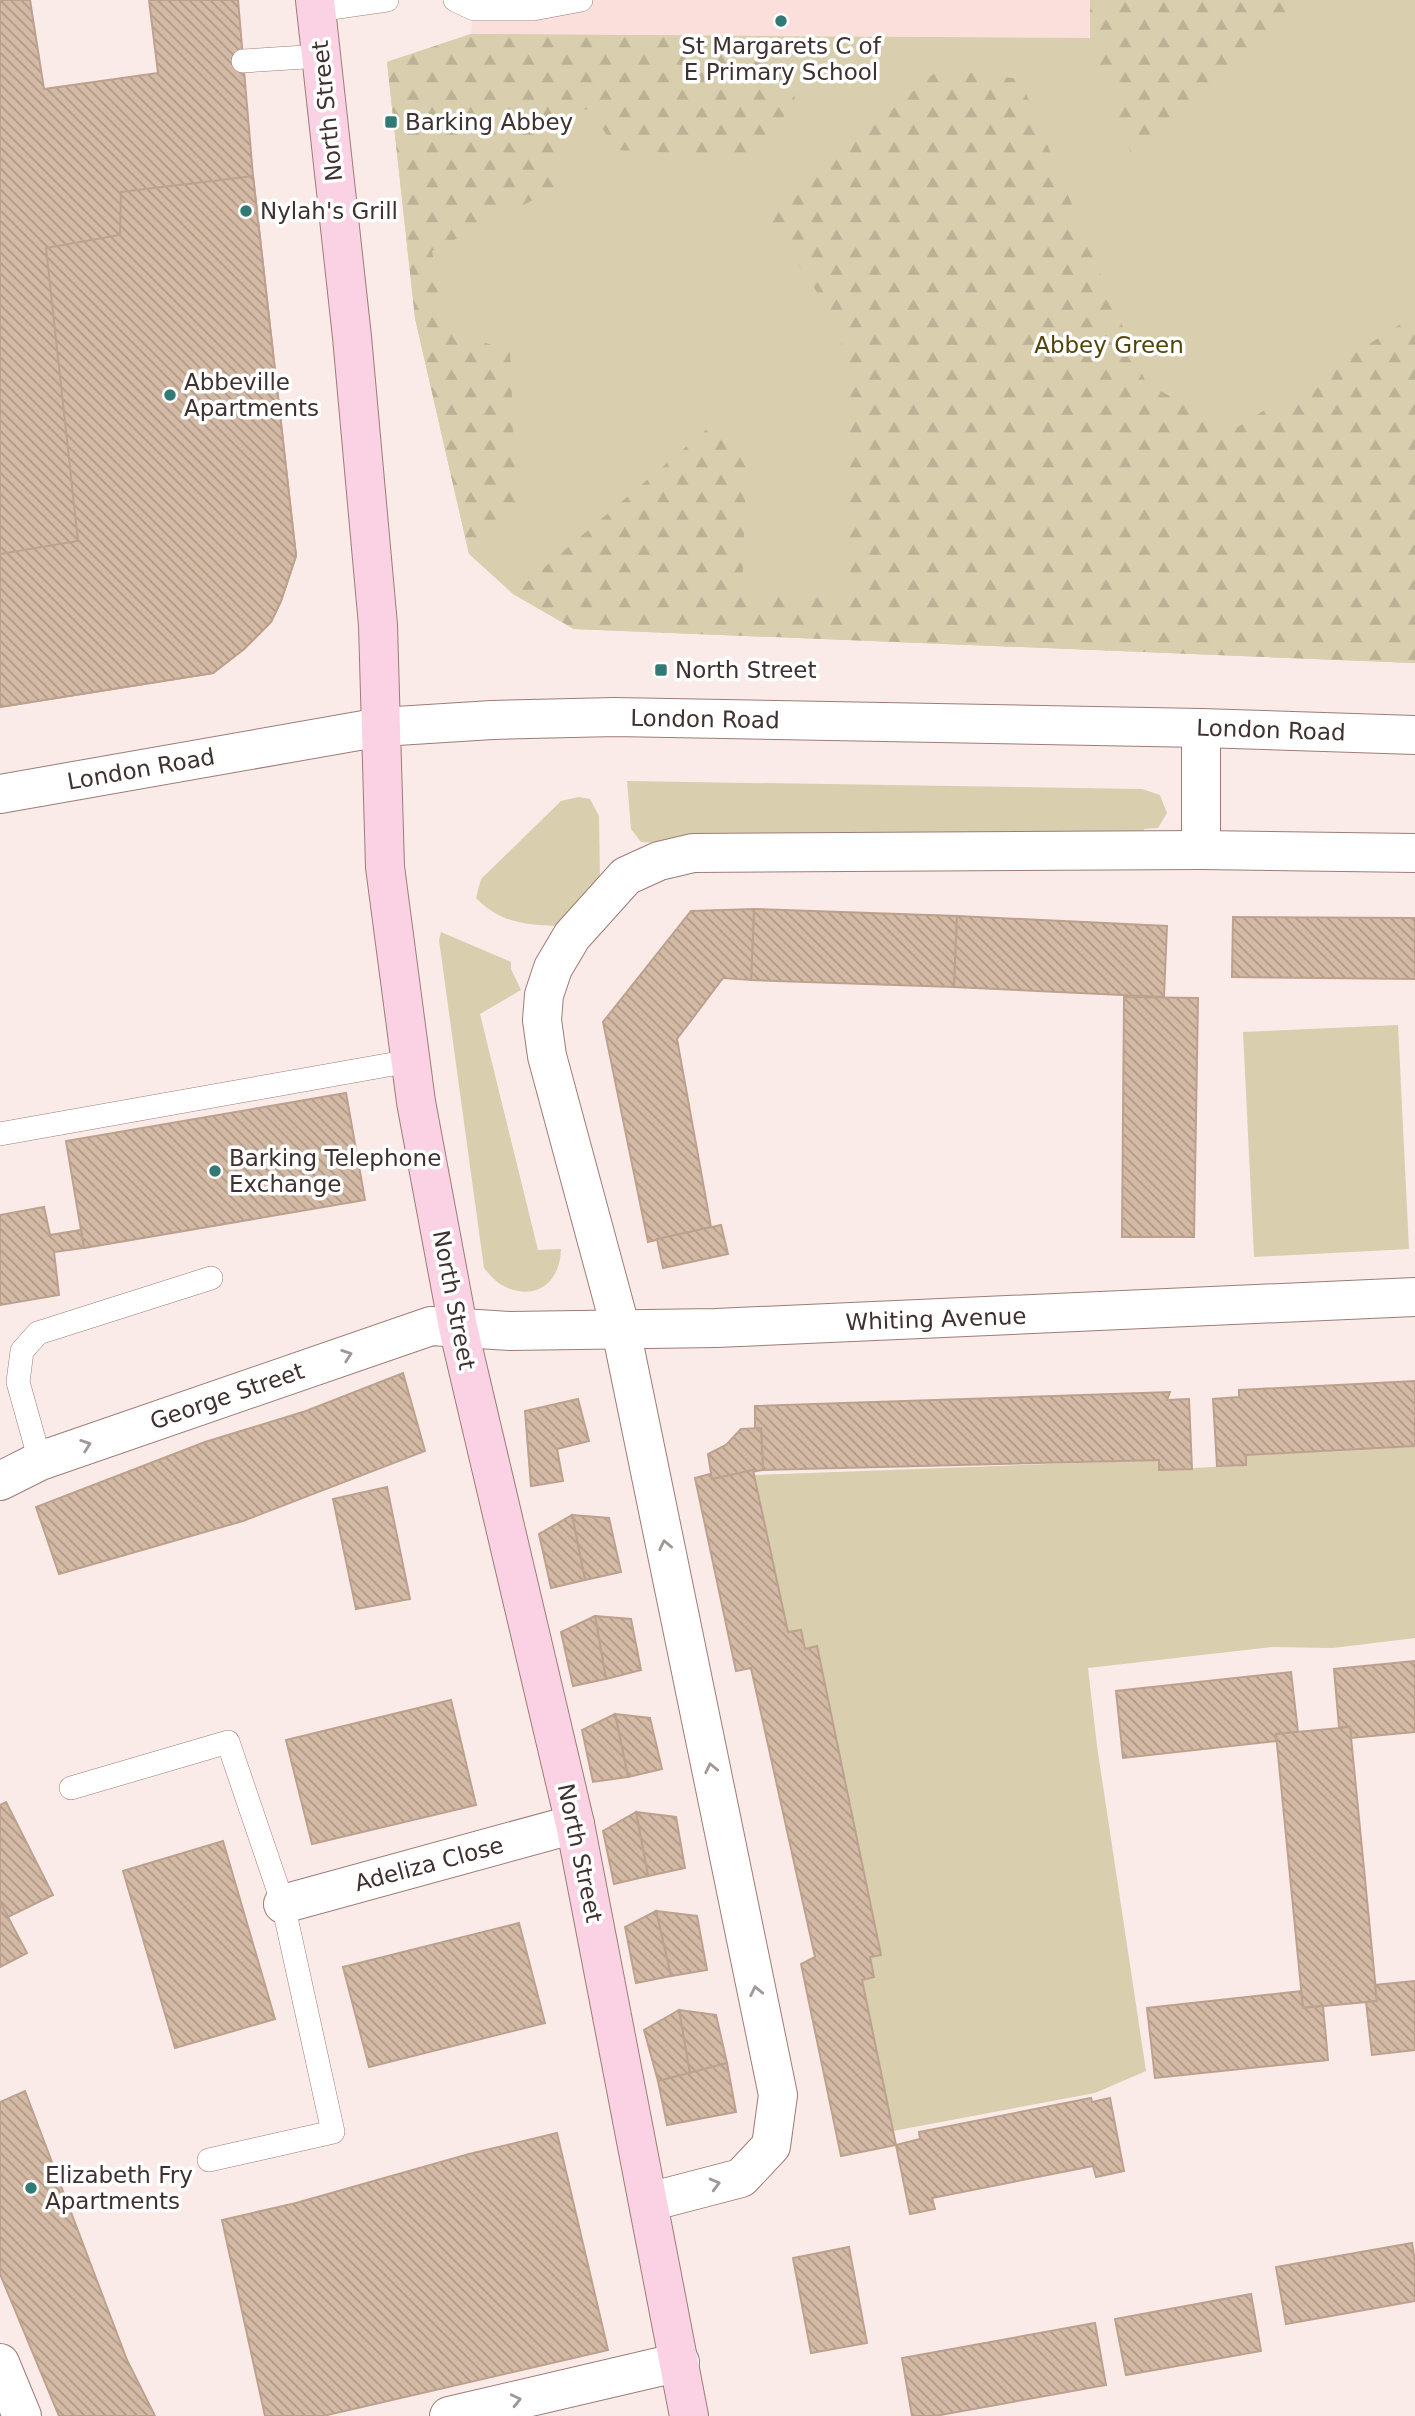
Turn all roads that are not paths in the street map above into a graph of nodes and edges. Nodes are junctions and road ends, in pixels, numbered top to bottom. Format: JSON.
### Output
{"nodes":[{"id":1,"x":387,"y":0,"type":"edge"},
{"id":2,"x":455,"y":0,"type":"edge"},
{"id":3,"x":581,"y":0,"type":"edge"},
{"id":4,"x":316,"y":5,"type":"edge"},
{"id":5,"x":321,"y":56,"type":"junction"},
{"id":6,"x":243,"y":61,"type":"dead end"},
{"id":7,"x":381,"y":727,"type":"junction"},
{"id":8,"x":1201,"y":728,"type":"junction"},
{"id":9,"x":1415,"y":735,"type":"edge"},
{"id":10,"x":0,"y":794,"type":"edge"},
{"id":11,"x":1201,"y":850,"type":"junction"},
{"id":12,"x":1415,"y":853,"type":"edge"},
{"id":13,"x":410,"y":1061,"type":"junction"},
{"id":14,"x":0,"y":1134,"type":"edge"},
{"id":15,"x":211,"y":1278,"type":"dead end"},
{"id":16,"x":1415,"y":1297,"type":"edge"},
{"id":17,"x":458,"y":1327,"type":"junction"},
{"id":18,"x":621,"y":1330,"type":"junction"},
{"id":19,"x":40,"y":1461,"type":"junction"},
{"id":20,"x":0,"y":1481,"type":"edge"},
{"id":21,"x":71,"y":1788,"type":"dead end"},
{"id":22,"x":575,"y":1824,"type":"junction"},
{"id":23,"x":283,"y":1904,"type":"junction"},
{"id":24,"x":209,"y":2160,"type":"dead end"},
{"id":25,"x":649,"y":2202,"type":"junction"},
{"id":26,"x":680,"y":2362,"type":"junction"},
{"id":27,"x":0,"y":2363,"type":"edge"},
{"id":28,"x":22,"y":2416,"type":"edge"},
{"id":29,"x":449,"y":2416,"type":"edge"},
{"id":30,"x":689,"y":2416,"type":"edge"}],
"edges":[{"from":1,"to":4,"type":"lane"},
{"from":2,"to":3,"type":"lane"},
{"from":4,"to":5,"type":"street","name":"North Street"},
{"from":5,"to":6,"type":"lane"},
{"from":5,"to":7,"type":"street","name":"North Street"},
{"from":7,"to":8,"type":"street","name":"London Road"},
{"from":7,"to":10,"type":"street","name":"London Road"},
{"from":7,"to":13,"type":"street","name":"North Street"},
{"from":8,"to":9,"type":"street","name":"London Road"},
{"from":8,"to":11,"type":"street"},
{"from":11,"to":12,"type":"street"},
{"from":11,"to":18,"type":"street"},
{"from":13,"to":14,"type":"lane"},
{"from":13,"to":17,"type":"street","name":"North Street"},
{"from":15,"to":19,"type":"lane"},
{"from":16,"to":18,"type":"street","name":"Whiting Avenue"},
{"from":17,"to":18,"type":"street","name":"Whiting Avenue"},
{"from":19,"to":17,"type":"street","name":"George Street","one_way":true},
{"from":17,"to":22,"type":"street","name":"North Street"},
{"from":25,"to":18,"type":"street","one_way":true},
{"from":19,"to":20,"type":"street","name":"George Street"},
{"from":21,"to":23,"type":"lane"},
{"from":22,"to":23,"type":"street","name":"Adeliza Close"},
{"from":22,"to":25,"type":"street","name":"North Street"},
{"from":23,"to":24,"type":"lane"},
{"from":25,"to":26,"type":"street","name":"North Street"},
{"from":29,"to":26,"type":"street","one_way":true},
{"from":26,"to":30,"type":"street","name":"North Street"},
{"from":27,"to":28,"type":"street"}]}
